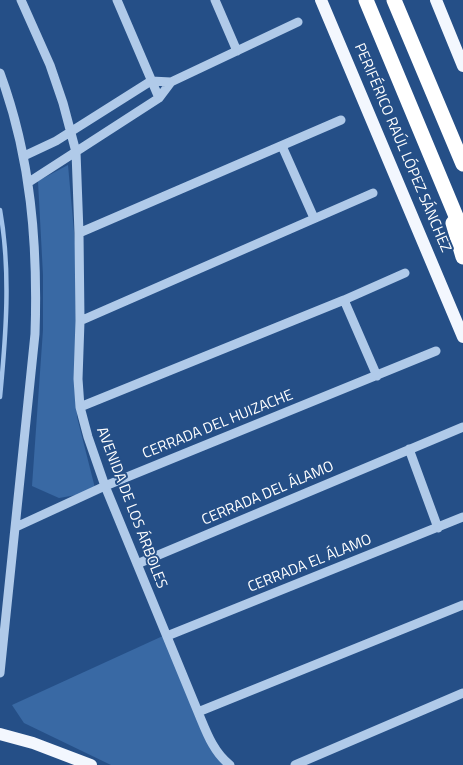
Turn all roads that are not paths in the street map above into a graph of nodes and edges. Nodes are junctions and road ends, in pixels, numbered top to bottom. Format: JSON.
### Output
{"nodes":[{"id":1,"x":21,"y":0,"type":"edge"},
{"id":2,"x":117,"y":0,"type":"edge"},
{"id":3,"x":215,"y":0,"type":"edge"},
{"id":4,"x":321,"y":0,"type":"edge"},
{"id":5,"x":366,"y":0,"type":"edge"},
{"id":6,"x":394,"y":0,"type":"edge"},
{"id":7,"x":436,"y":0,"type":"edge"},
{"id":8,"x":298,"y":22,"type":"dead end"},
{"id":9,"x":237,"y":51,"type":"junction"},
{"id":10,"x":463,"y":65,"type":"edge"},
{"id":11,"x":0,"y":73,"type":"edge"},
{"id":12,"x":151,"y":81,"type":"junction"},
{"id":13,"x":171,"y":82,"type":"junction"},
{"id":14,"x":159,"y":98,"type":"junction"},
{"id":15,"x":341,"y":120,"type":"dead end"},
{"id":16,"x":72,"y":130,"type":"junction"},
{"id":17,"x":282,"y":146,"type":"junction"},
{"id":18,"x":76,"y":152,"type":"junction"},
{"id":19,"x":24,"y":156,"type":"junction"},
{"id":20,"x":463,"y":164,"type":"edge"},
{"id":21,"x":440,"y":178,"type":"junction"},
{"id":22,"x":28,"y":182,"type":"junction"},
{"id":23,"x":373,"y":193,"type":"dead end"},
{"id":24,"x":314,"y":218,"type":"junction"},
{"id":25,"x":80,"y":233,"type":"junction"},
{"id":26,"x":463,"y":233,"type":"edge"},
{"id":27,"x":463,"y":257,"type":"edge"},
{"id":28,"x":406,"y":273,"type":"dead end"},
{"id":29,"x":344,"y":300,"type":"junction"},
{"id":30,"x":80,"y":321,"type":"junction"},
{"id":31,"x":463,"y":337,"type":"edge"},
{"id":32,"x":436,"y":351,"type":"dead end"},
{"id":33,"x":377,"y":376,"type":"junction"},
{"id":34,"x":80,"y":407,"type":"junction"},
{"id":35,"x":463,"y":427,"type":"edge"},
{"id":36,"x":408,"y":449,"type":"junction"},
{"id":37,"x":105,"y":486,"type":"junction"},
{"id":38,"x":463,"y":518,"type":"edge"},
{"id":39,"x":16,"y":528,"type":"junction"},
{"id":40,"x":438,"y":528,"type":"junction"},
{"id":41,"x":137,"y":564,"type":"junction"},
{"id":42,"x":463,"y":605,"type":"edge"},
{"id":43,"x":167,"y":636,"type":"junction"},
{"id":44,"x":0,"y":673,"type":"edge"},
{"id":45,"x":463,"y":693,"type":"edge"},
{"id":46,"x":198,"y":712,"type":"junction"},
{"id":47,"x":0,"y":734,"type":"edge"},
{"id":48,"x":92,"y":765,"type":"edge"},
{"id":49,"x":230,"y":765,"type":"edge"},
{"id":50,"x":295,"y":765,"type":"edge"}],
"edges":[{"from":1,"to":16,"type":"street","name":"AVENIDA DE LOS ÁRBOLES"},
{"from":2,"to":12,"type":"street"},
{"from":3,"to":9,"type":"street"},
{"from":4,"to":31,"type":"main road","name":"PERIFÉRICO RAÚL LÓPEZ SÁNCHEZ"},
{"from":5,"to":21,"type":"highway","name":"PERIFÉRICO RAÚL LÓPEZ SÁNCHEZ"},
{"from":6,"to":20,"type":"highway"},
{"from":7,"to":10,"type":"main road"},
{"from":8,"to":9,"type":"street"},
{"from":9,"to":13,"type":"street"},
{"from":11,"to":19,"type":"street"},
{"from":12,"to":13,"type":"street"},
{"from":12,"to":14,"type":"street"},
{"from":12,"to":16,"type":"street"},
{"from":13,"to":14,"type":"street"},
{"from":14,"to":18,"type":"street"},
{"from":15,"to":17,"type":"street"},
{"from":16,"to":18,"type":"street","name":"AVENIDA DE LOS ÁRBOLES"},
{"from":16,"to":19,"type":"street"},
{"from":17,"to":24,"type":"street"},
{"from":17,"to":25,"type":"street"},
{"from":18,"to":22,"type":"street"},
{"from":18,"to":25,"type":"street","name":"AVENIDA DE LOS ÁRBOLES"},
{"from":19,"to":22,"type":"street"},
{"from":21,"to":26,"type":"highway","name":"PERIFÉRICO RAÚL LÓPEZ SÁNCHEZ"},
{"from":21,"to":27,"type":"highway"},
{"from":22,"to":39,"type":"street"},
{"from":23,"to":24,"type":"street"},
{"from":24,"to":30,"type":"street"},
{"from":25,"to":30,"type":"street","name":"AVENIDA DE LOS ÁRBOLES"},
{"from":28,"to":29,"type":"street"},
{"from":29,"to":33,"type":"street"},
{"from":29,"to":34,"type":"street"},
{"from":30,"to":34,"type":"street","name":"AVENIDA DE LOS ÁRBOLES"},
{"from":32,"to":33,"type":"street","name":"CERRADA DEL HUIZACHE"},
{"from":33,"to":37,"type":"street","name":"CERRADA DEL HUIZACHE"},
{"from":34,"to":37,"type":"street","name":"AVENIDA DE LOS ÁRBOLES"},
{"from":35,"to":36,"type":"street","name":"CERRADA DEL ÁLAMO"},
{"from":36,"to":40,"type":"street"},
{"from":36,"to":41,"type":"street","name":"CERRADA DEL ÁLAMO"},
{"from":37,"to":39,"type":"street","name":"CERRADA DEL HUIZACHE"},
{"from":37,"to":41,"type":"street","name":"AVENIDA DE LOS ÁRBOLES"},
{"from":38,"to":40,"type":"street","name":"CERRADA EL ÁLAMO"},
{"from":39,"to":44,"type":"street"},
{"from":40,"to":43,"type":"street","name":"CERRADA EL ÁLAMO"},
{"from":41,"to":43,"type":"street","name":"AVENIDA DE LOS ÁRBOLES"},
{"from":42,"to":46,"type":"street"},
{"from":43,"to":46,"type":"street","name":"AVENIDA DE LOS ÁRBOLES"},
{"from":45,"to":50,"type":"street"},
{"from":46,"to":49,"type":"street","name":"AVENIDA DE LOS ÁRBOLES"},
{"from":47,"to":48,"type":"main road"}]}
